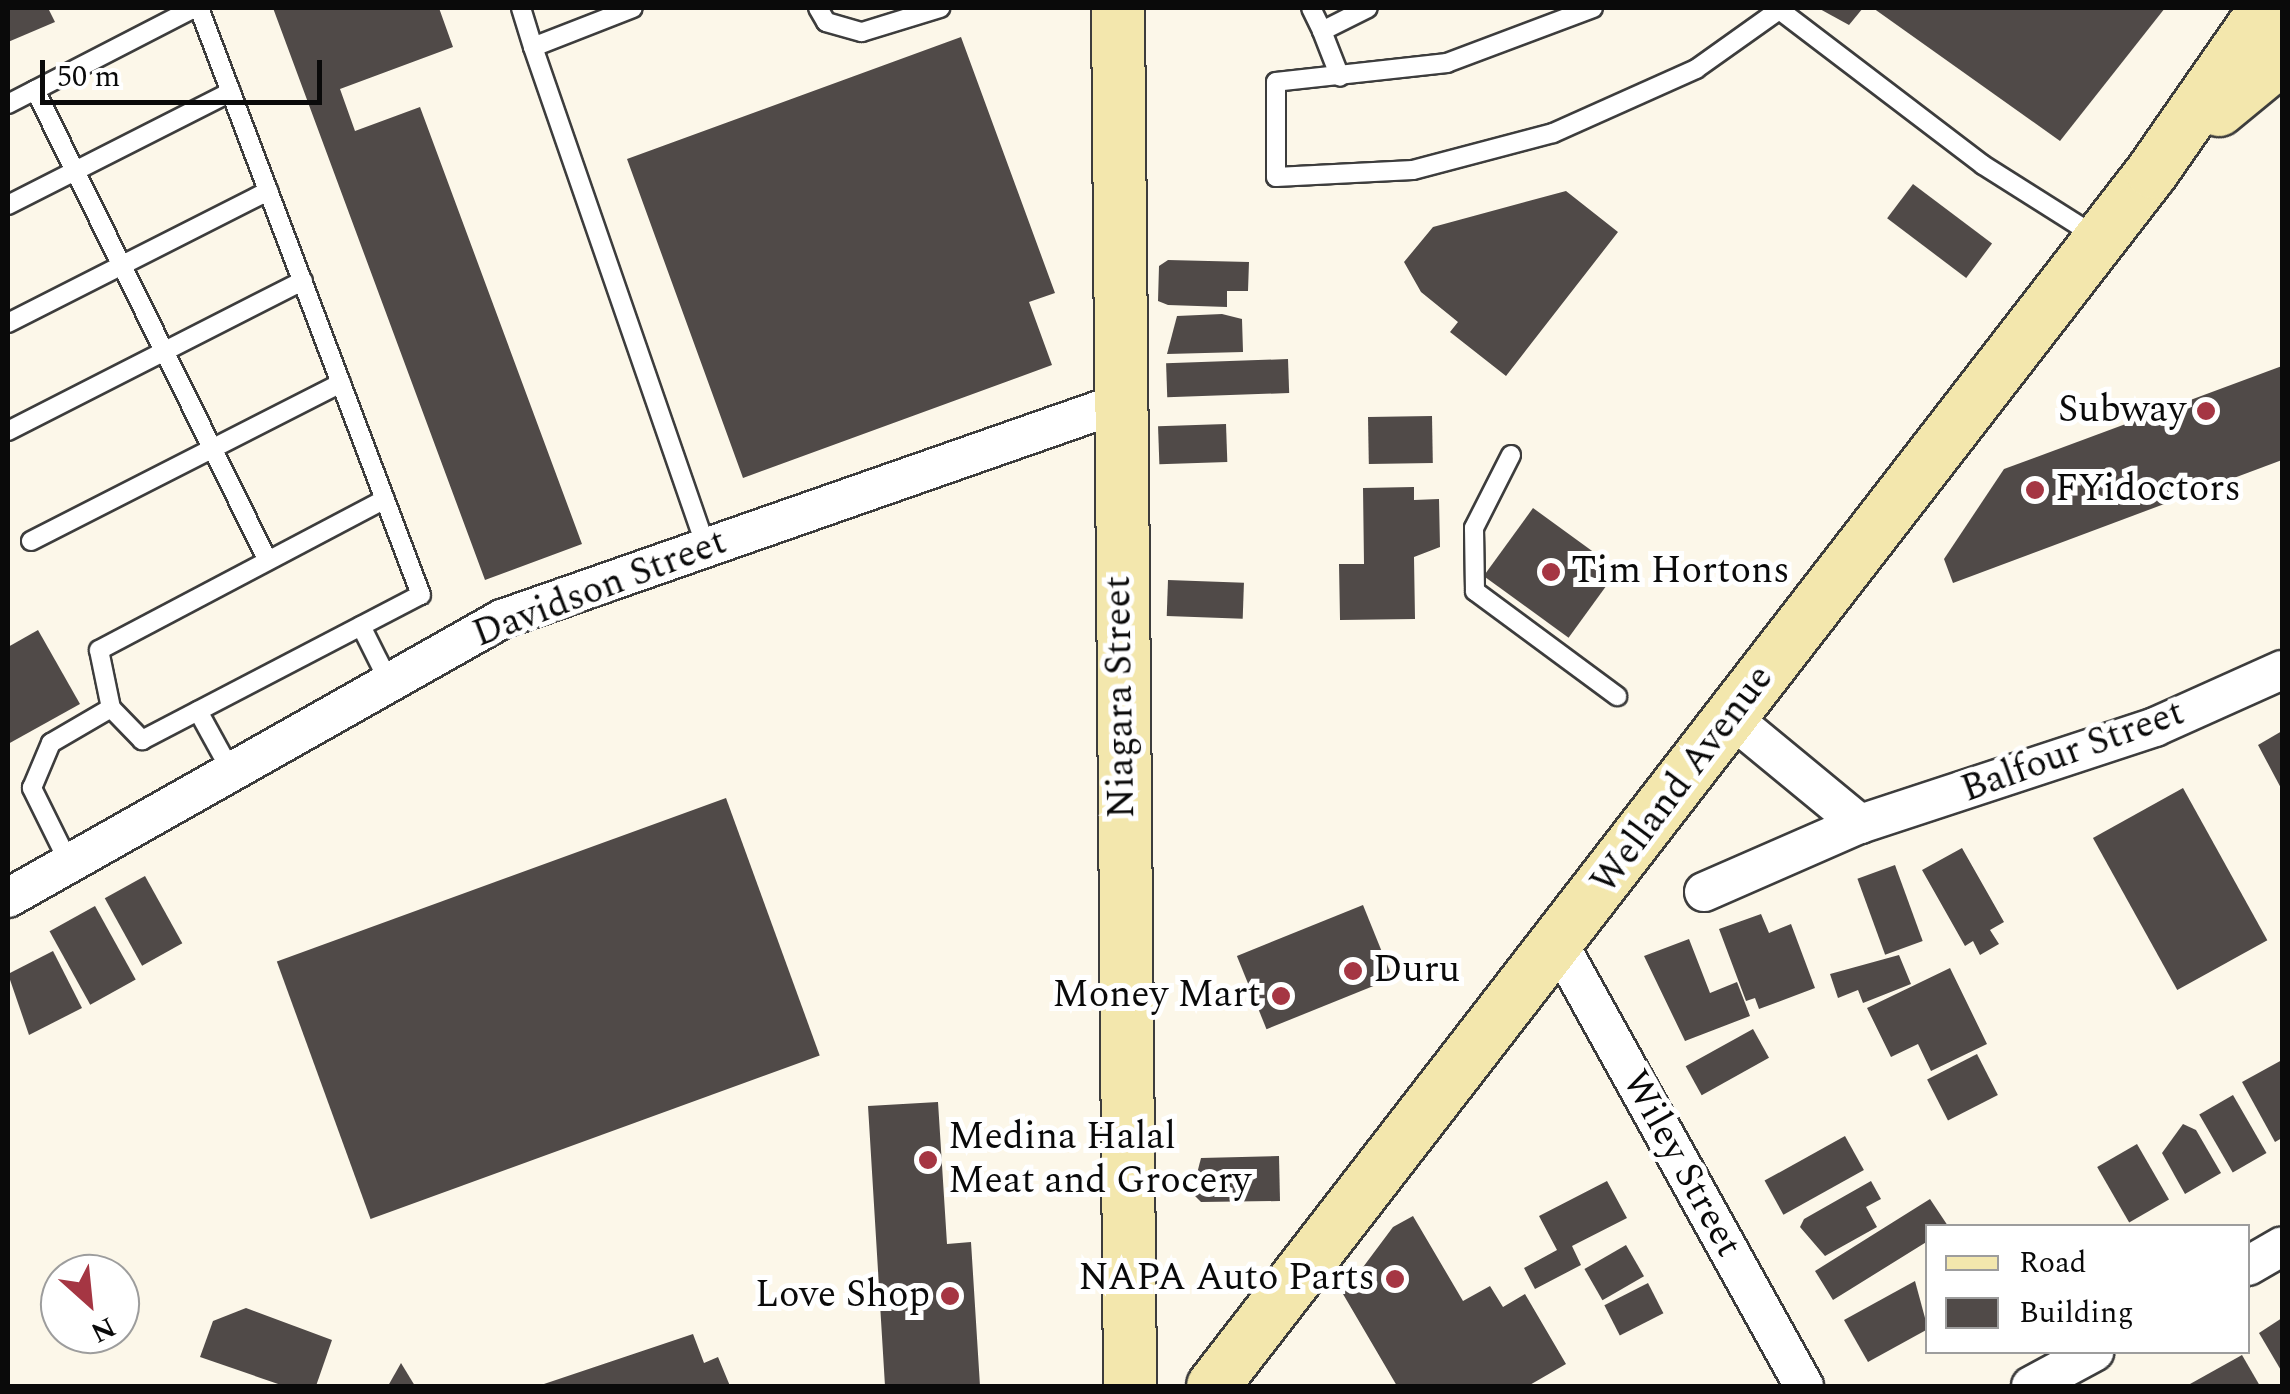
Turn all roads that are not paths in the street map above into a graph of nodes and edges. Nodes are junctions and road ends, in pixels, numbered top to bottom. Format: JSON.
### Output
{"nodes":[{"id":1,"x":196,"y":8,"type":"edge"},
{"id":2,"x":521,"y":8,"type":"edge"},
{"id":3,"x":633,"y":8,"type":"edge"},
{"id":4,"x":818,"y":8,"type":"edge"},
{"id":5,"x":940,"y":8,"type":"edge"},
{"id":6,"x":1118,"y":8,"type":"edge"},
{"id":7,"x":1311,"y":8,"type":"edge"},
{"id":8,"x":1368,"y":8,"type":"edge"},
{"id":9,"x":1593,"y":8,"type":"edge"},
{"id":10,"x":2266,"y":8,"type":"edge"},
{"id":11,"x":1778,"y":9,"type":"edge"},
{"id":12,"x":1322,"y":31,"type":"junction"},
{"id":13,"x":533,"y":47,"type":"junction"},
{"id":14,"x":2282,"y":58,"type":"edge"},
{"id":15,"x":1340,"y":77,"type":"junction"},
{"id":16,"x":36,"y":90,"type":"junction"},
{"id":17,"x":232,"y":92,"type":"junction"},
{"id":18,"x":8,"y":104,"type":"edge"},
{"id":19,"x":75,"y":170,"type":"junction"},
{"id":20,"x":2152,"y":172,"type":"junction"},
{"id":21,"x":268,"y":191,"type":"junction"},
{"id":22,"x":8,"y":205,"type":"edge"},
{"id":23,"x":2100,"y":240,"type":"junction"},
{"id":24,"x":121,"y":264,"type":"junction"},
{"id":25,"x":302,"y":281,"type":"junction"},
{"id":26,"x":8,"y":323,"type":"edge"},
{"id":27,"x":163,"y":350,"type":"junction"},
{"id":28,"x":341,"y":383,"type":"junction"},
{"id":29,"x":1117,"y":404,"type":"junction"},
{"id":30,"x":8,"y":431,"type":"edge"},
{"id":31,"x":212,"y":449,"type":"junction"},
{"id":32,"x":1511,"y":455,"type":"dead end"},
{"id":33,"x":385,"y":499,"type":"junction"},
{"id":34,"x":32,"y":541,"type":"dead end"},
{"id":35,"x":706,"y":548,"type":"junction"},
{"id":36,"x":268,"y":561,"type":"junction"},
{"id":37,"x":361,"y":626,"type":"junction"},
{"id":38,"x":2282,"y":670,"type":"edge"},
{"id":39,"x":389,"y":682,"type":"junction"},
{"id":40,"x":1617,"y":696,"type":"dead end"},
{"id":41,"x":112,"y":708,"type":"junction"},
{"id":42,"x":198,"y":711,"type":"junction"},
{"id":43,"x":1729,"y":716,"type":"junction"},
{"id":44,"x":231,"y":771,"type":"junction"},
{"id":45,"x":1860,"y":824,"type":"junction"},
{"id":46,"x":69,"y":863,"type":"junction"},
{"id":47,"x":1704,"y":892,"type":"dead end"},
{"id":48,"x":8,"y":898,"type":"edge"},
{"id":49,"x":1558,"y":941,"type":"junction"},
{"id":50,"x":2282,"y":1246,"type":"edge"},
{"id":51,"x":2250,"y":1265,"type":"edge"},
{"id":52,"x":2090,"y":1354,"type":"edge"},
{"id":53,"x":1130,"y":1386,"type":"edge"},
{"id":54,"x":1213,"y":1386,"type":"edge"},
{"id":55,"x":1804,"y":1386,"type":"edge"},
{"id":56,"x":2031,"y":1386,"type":"edge"}],
"edges":[{"from":1,"to":16,"type":"lane"},
{"from":1,"to":17,"type":"lane"},
{"from":2,"to":13,"type":"lane"},
{"from":3,"to":13,"type":"lane"},
{"from":4,"to":5,"type":"lane"},
{"from":6,"to":29,"type":"main road","name":"Niagara Street"},
{"from":7,"to":12,"type":"lane"},
{"from":8,"to":12,"type":"lane"},
{"from":9,"to":15,"type":"lane"},
{"from":10,"to":20,"type":"main road"},
{"from":11,"to":15,"type":"lane"},
{"from":11,"to":23,"type":"lane"},
{"from":12,"to":15,"type":"lane"},
{"from":13,"to":35,"type":"lane"},
{"from":14,"to":20,"type":"main road"},
{"from":16,"to":18,"type":"lane"},
{"from":16,"to":19,"type":"lane"},
{"from":17,"to":19,"type":"lane"},
{"from":17,"to":21,"type":"lane"},
{"from":19,"to":22,"type":"lane"},
{"from":19,"to":24,"type":"lane"},
{"from":20,"to":23,"type":"main road","name":"Welland Avenue"},
{"from":21,"to":24,"type":"lane"},
{"from":21,"to":25,"type":"lane"},
{"from":23,"to":43,"type":"main road","name":"Welland Avenue"},
{"from":24,"to":26,"type":"lane"},
{"from":24,"to":27,"type":"lane"},
{"from":25,"to":27,"type":"lane"},
{"from":25,"to":28,"type":"lane"},
{"from":27,"to":30,"type":"lane"},
{"from":27,"to":31,"type":"lane"},
{"from":28,"to":31,"type":"lane"},
{"from":28,"to":33,"type":"lane"},
{"from":29,"to":35,"type":"street","name":"Davidson Street"},
{"from":29,"to":53,"type":"main road","name":"Niagara Street"},
{"from":31,"to":34,"type":"lane"},
{"from":31,"to":36,"type":"lane"},
{"from":32,"to":40,"type":"lane"},
{"from":33,"to":36,"type":"lane"},
{"from":33,"to":37,"type":"lane"},
{"from":35,"to":39,"type":"street","name":"Davidson Street"},
{"from":36,"to":41,"type":"lane"},
{"from":37,"to":39,"type":"lane"},
{"from":37,"to":42,"type":"lane"},
{"from":38,"to":45,"type":"street","name":"Balfour Street"},
{"from":39,"to":44,"type":"street","name":"Davidson Street"},
{"from":41,"to":42,"type":"lane"},
{"from":41,"to":46,"type":"lane"},
{"from":42,"to":44,"type":"lane"},
{"from":43,"to":45,"type":"street"},
{"from":43,"to":49,"type":"main road","name":"Welland Avenue"},
{"from":44,"to":46,"type":"street","name":"Davidson Street"},
{"from":45,"to":47,"type":"street","name":"Balfour Street"},
{"from":46,"to":48,"type":"street","name":"Davidson Street"},
{"from":49,"to":54,"type":"main road","name":"Welland Avenue"},
{"from":49,"to":55,"type":"street","name":"Wiley Street"},
{"from":50,"to":51,"type":"street"},
{"from":52,"to":56,"type":"street"}]}
